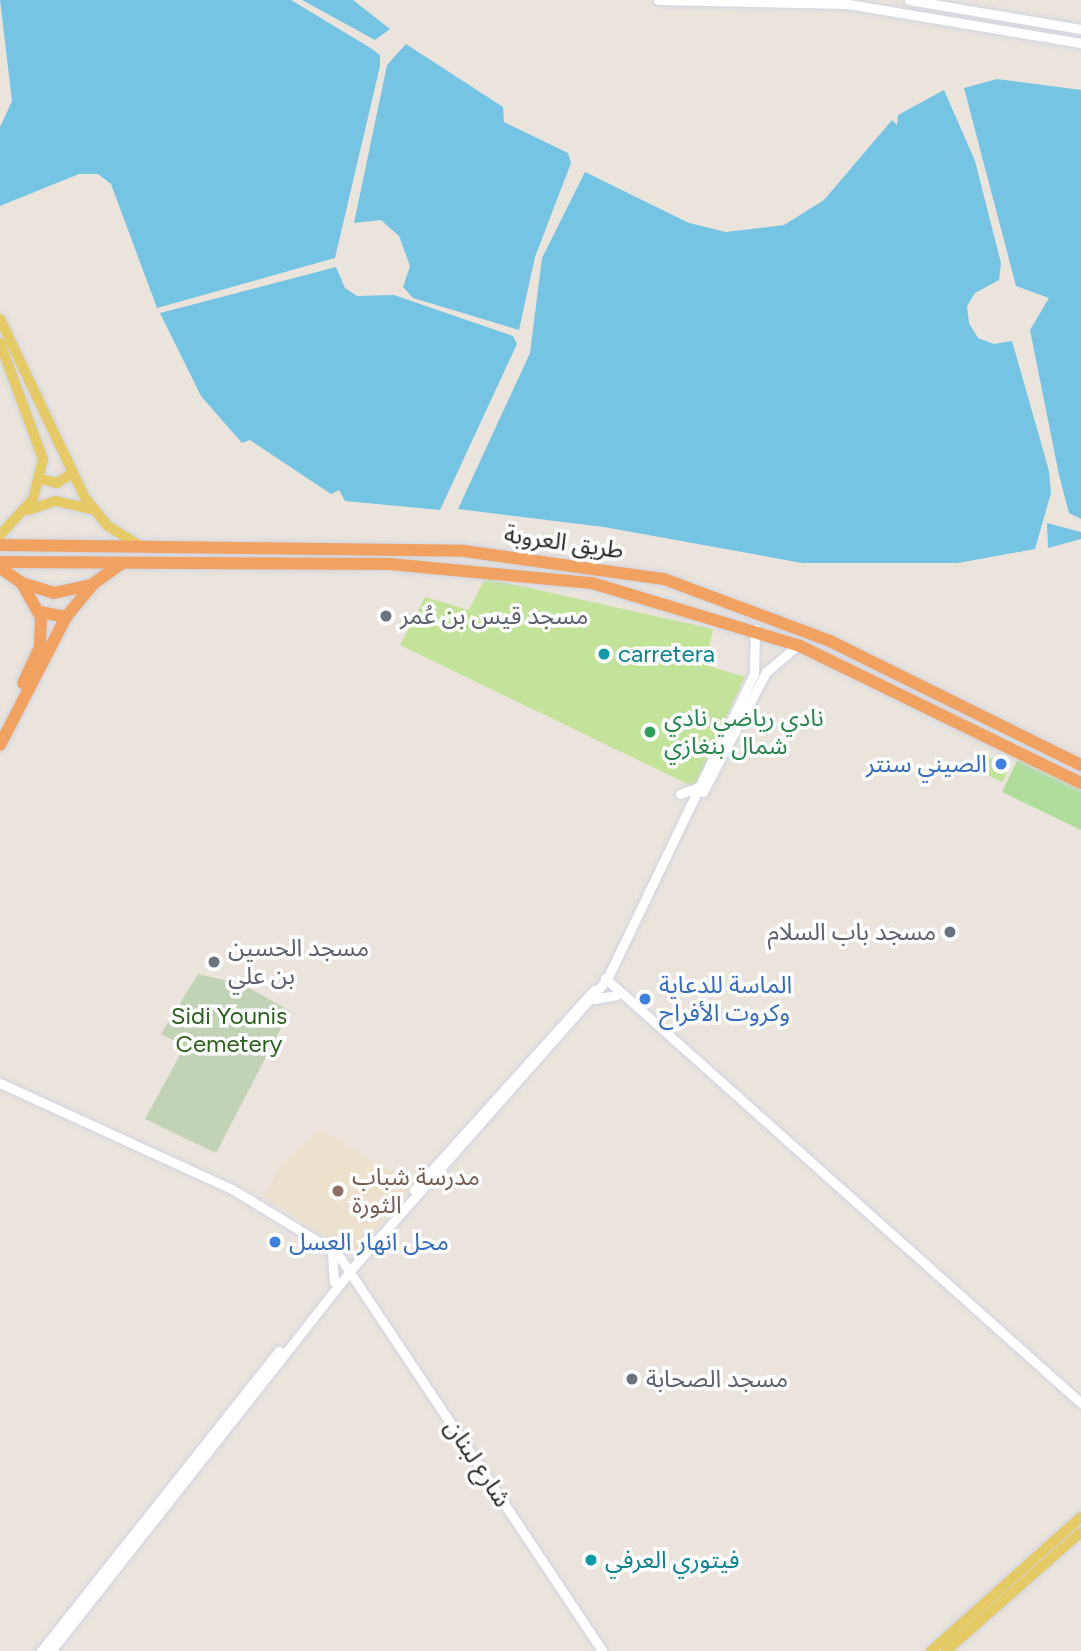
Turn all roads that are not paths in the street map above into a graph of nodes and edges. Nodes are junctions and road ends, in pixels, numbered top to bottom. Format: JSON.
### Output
{"nodes":[{"id":1,"x":658,"y":0,"type":"edge"},
{"id":2,"x":909,"y":0,"type":"edge"},
{"id":3,"x":999,"y":17,"type":"junction"},
{"id":4,"x":1041,"y":23,"type":"junction"},
{"id":5,"x":997,"y":29,"type":"junction"},
{"id":6,"x":1081,"y":29,"type":"edge"},
{"id":7,"x":1038,"y":35,"type":"junction"},
{"id":8,"x":1081,"y":43,"type":"edge"},
{"id":9,"x":0,"y":319,"type":"edge"},
{"id":10,"x":0,"y":343,"type":"edge"},
{"id":11,"x":71,"y":474,"type":"junction"},
{"id":12,"x":41,"y":479,"type":"junction"},
{"id":13,"x":25,"y":512,"type":"junction"},
{"id":14,"x":94,"y":512,"type":"junction"},
{"id":15,"x":0,"y":535,"type":"edge"},
{"id":16,"x":71,"y":542,"type":"junction"},
{"id":17,"x":0,"y":545,"type":"edge"},
{"id":18,"x":143,"y":546,"type":"junction"},
{"id":19,"x":0,"y":562,"type":"edge"},
{"id":20,"x":72,"y":563,"type":"junction"},
{"id":21,"x":123,"y":563,"type":"junction"},
{"id":22,"x":0,"y":568,"type":"edge"},
{"id":23,"x":664,"y":579,"type":"junction"},
{"id":24,"x":22,"y":582,"type":"junction"},
{"id":25,"x":94,"y":583,"type":"junction"},
{"id":26,"x":659,"y":601,"type":"junction"},
{"id":27,"x":40,"y":612,"type":"junction"},
{"id":28,"x":66,"y":617,"type":"junction"},
{"id":29,"x":755,"y":629,"type":"junction"},
{"id":30,"x":798,"y":645,"type":"junction"},
{"id":31,"x":970,"y":706,"type":"junction"},
{"id":32,"x":960,"y":727,"type":"junction"},
{"id":33,"x":0,"y":729,"type":"edge"},
{"id":34,"x":0,"y":745,"type":"edge"},
{"id":35,"x":1081,"y":765,"type":"edge"},
{"id":36,"x":1081,"y":783,"type":"edge"},
{"id":37,"x":700,"y":786,"type":"junction"},
{"id":38,"x":680,"y":794,"type":"dead end"},
{"id":39,"x":678,"y":836,"type":"junction"},
{"id":40,"x":615,"y":964,"type":"junction"},
{"id":41,"x":602,"y":983,"type":"junction"},
{"id":42,"x":620,"y":995,"type":"junction"},
{"id":43,"x":590,"y":1003,"type":"junction"},
{"id":44,"x":0,"y":1083,"type":"edge"},
{"id":45,"x":324,"y":1243,"type":"junction"},
{"id":46,"x":332,"y":1254,"type":"junction"},
{"id":47,"x":363,"y":1256,"type":"junction"},
{"id":48,"x":349,"y":1269,"type":"junction"},
{"id":49,"x":334,"y":1282,"type":"junction"},
{"id":50,"x":361,"y":1285,"type":"junction"},
{"id":51,"x":1081,"y":1403,"type":"edge"},
{"id":52,"x":1081,"y":1517,"type":"edge"},
{"id":53,"x":1081,"y":1532,"type":"edge"},
{"id":54,"x":41,"y":1651,"type":"edge"},
{"id":55,"x":51,"y":1651,"type":"edge"},
{"id":56,"x":602,"y":1651,"type":"edge"},
{"id":57,"x":931,"y":1651,"type":"edge"},
{"id":58,"x":946,"y":1651,"type":"edge"}],
"edges":[{"from":1,"to":5,"type":"street"},
{"from":2,"to":3,"type":"street"},
{"from":3,"to":4,"type":"street"},
{"from":3,"to":5,"type":"street"},
{"from":4,"to":6,"type":"street"},
{"from":4,"to":7,"type":"street"},
{"from":5,"to":7,"type":"street"},
{"from":7,"to":8,"type":"street"},
{"from":9,"to":11,"type":"main road"},
{"from":10,"to":12,"type":"main road"},
{"from":11,"to":12,"type":"main road"},
{"from":11,"to":14,"type":"main road"},
{"from":12,"to":13,"type":"main road"},
{"from":13,"to":14,"type":"main road"},
{"from":13,"to":15,"type":"main road"},
{"from":14,"to":18,"type":"main road"},
{"from":16,"to":17,"type":"highway","name":"طريق العروبة"},
{"from":16,"to":18,"type":"highway","name":"طريق العروبة"},
{"from":16,"to":20,"type":"highway"},
{"from":18,"to":23,"type":"highway","name":"طريق العروبة"},
{"from":19,"to":20,"type":"highway","name":"طريق العروبة"},
{"from":20,"to":21,"type":"highway","name":"طريق العروبة"},
{"from":21,"to":25,"type":"highway"},
{"from":21,"to":26,"type":"highway","name":"طريق العروبة"},
{"from":22,"to":24,"type":"highway"},
{"from":23,"to":26,"type":"highway"},
{"from":23,"to":31,"type":"highway","name":"طريق العروبة"},
{"from":24,"to":25,"type":"highway"},
{"from":24,"to":27,"type":"highway"},
{"from":25,"to":28,"type":"highway"},
{"from":26,"to":29,"type":"highway","name":"طريق العروبة"},
{"from":27,"to":28,"type":"highway"},
{"from":27,"to":33,"type":"highway"},
{"from":28,"to":34,"type":"highway"},
{"from":29,"to":30,"type":"highway","name":"طريق العروبة"},
{"from":29,"to":37,"type":"street"},
{"from":30,"to":32,"type":"highway","name":"طريق العروبة"},
{"from":30,"to":39,"type":"street"},
{"from":31,"to":32,"type":"highway"},
{"from":31,"to":35,"type":"highway","name":"طريق العروبة"},
{"from":32,"to":36,"type":"highway","name":"طريق العروبة"},
{"from":37,"to":38,"type":"street"},
{"from":37,"to":39,"type":"street"},
{"from":39,"to":40,"type":"street"},
{"from":40,"to":41,"type":"street"},
{"from":40,"to":42,"type":"street"},
{"from":41,"to":42,"type":"street"},
{"from":41,"to":43,"type":"street"},
{"from":41,"to":48,"type":"street"},
{"from":42,"to":43,"type":"street"},
{"from":42,"to":51,"type":"street"},
{"from":43,"to":47,"type":"street"},
{"from":44,"to":45,"type":"street","name":"شارع لبنان"},
{"from":45,"to":46,"type":"street","name":"شارع لبنان"},
{"from":45,"to":48,"type":"street","name":"شارع لبنان"},
{"from":46,"to":48,"type":"street","name":"شارع لبنان"},
{"from":46,"to":49,"type":"street"},
{"from":47,"to":48,"type":"street"},
{"from":47,"to":50,"type":"street"},
{"from":48,"to":49,"type":"street"},
{"from":48,"to":50,"type":"street","name":"شارع لبنان"},
{"from":48,"to":55,"type":"street"},
{"from":49,"to":54,"type":"street"},
{"from":50,"to":56,"type":"street","name":"شارع لبنان"},
{"from":52,"to":57,"type":"main road"},
{"from":53,"to":58,"type":"main road"}]}
